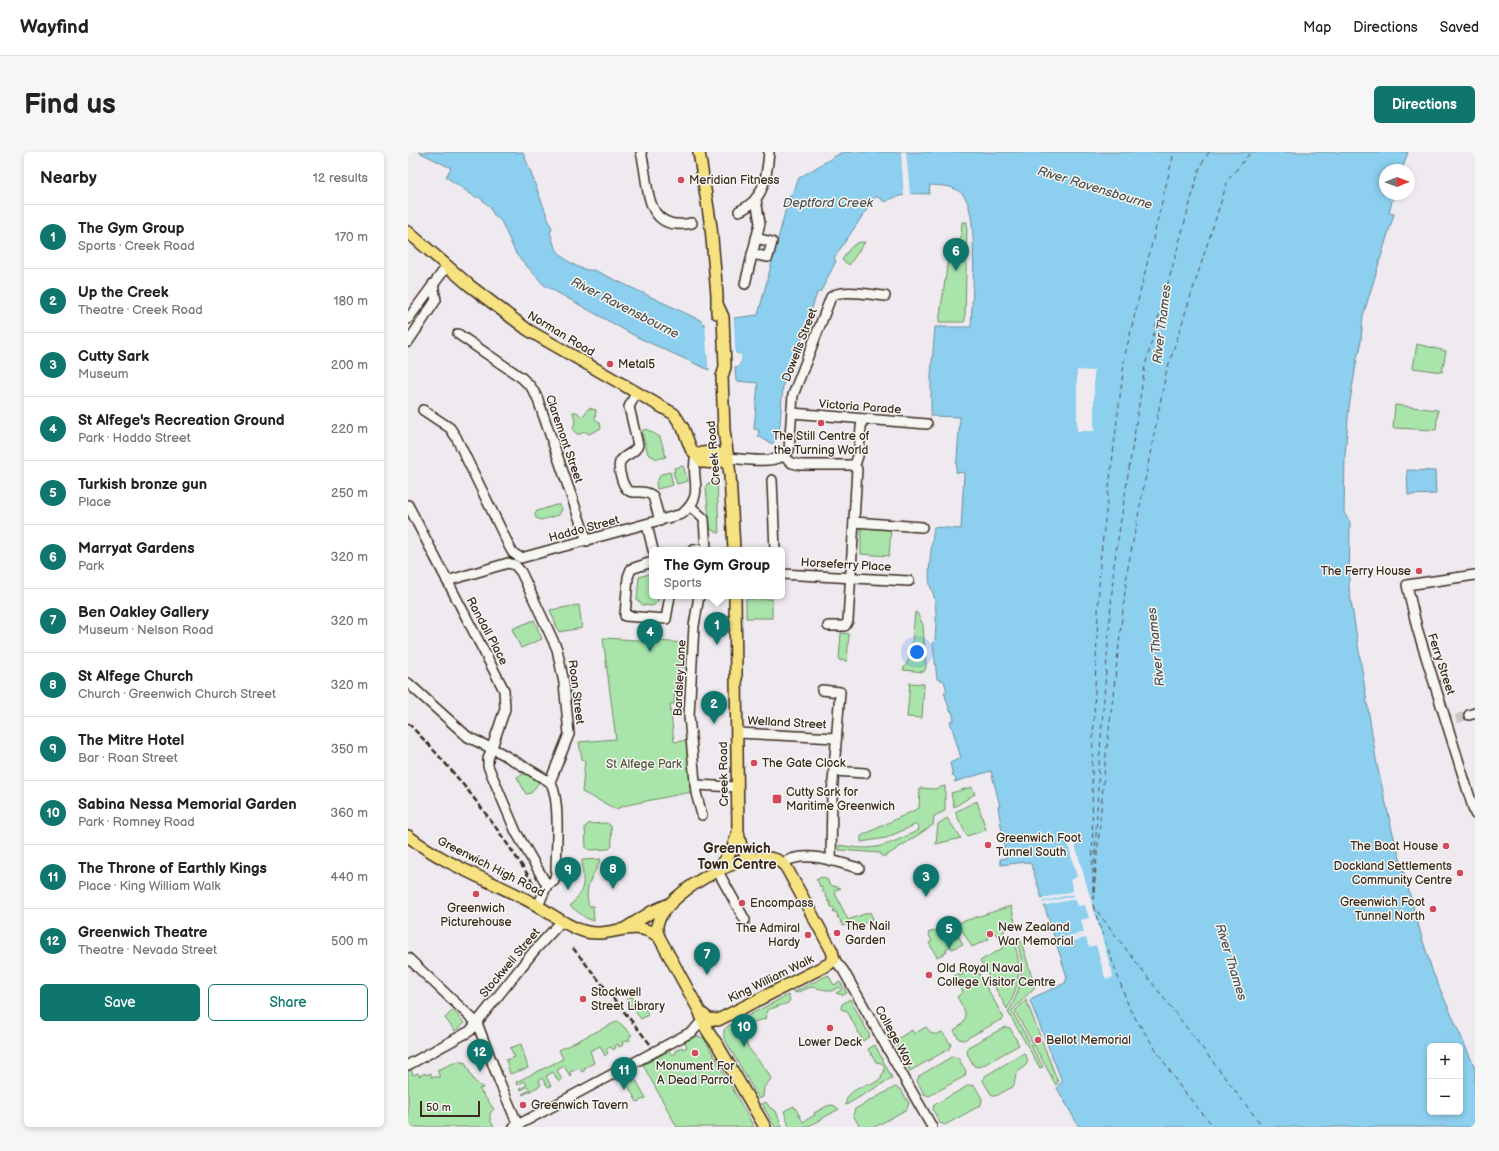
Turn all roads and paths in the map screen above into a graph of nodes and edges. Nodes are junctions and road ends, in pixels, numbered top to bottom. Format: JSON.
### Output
{"nodes":[{"id":1,"x":641,"y":152,"type":"edge"},
{"id":2,"x":699,"y":152,"type":"edge"},
{"id":3,"x":771,"y":152,"type":"edge"},
{"id":4,"x":756,"y":200,"type":"junction"},
{"id":5,"x":739,"y":211,"type":"dead end"},
{"id":6,"x":692,"y":223,"type":"dead end"},
{"id":7,"x":408,"y":232,"type":"edge"},
{"id":8,"x":756,"y":238,"type":"junction"},
{"id":9,"x":752,"y":254,"type":"junction"},
{"id":10,"x":447,"y":266,"type":"junction"},
{"id":11,"x":433,"y":284,"type":"junction"},
{"id":12,"x":745,"y":284,"type":"dead end"},
{"id":13,"x":885,"y":296,"type":"dead end"},
{"id":14,"x":408,"y":319,"type":"edge"},
{"id":15,"x":458,"y":334,"type":"dead end"},
{"id":16,"x":408,"y":342,"type":"edge"},
{"id":17,"x":636,"y":393,"type":"junction"},
{"id":18,"x":423,"y":410,"type":"dead end"},
{"id":19,"x":792,"y":413,"type":"junction"},
{"id":20,"x":862,"y":419,"type":"junction"},
{"id":21,"x":926,"y":424,"type":"dead end"},
{"id":22,"x":696,"y":455,"type":"junction"},
{"id":23,"x":784,"y":456,"type":"junction"},
{"id":24,"x":728,"y":458,"type":"junction"},
{"id":25,"x":856,"y":464,"type":"junction"},
{"id":26,"x":772,"y":480,"type":"dead end"},
{"id":27,"x":408,"y":505,"type":"edge"},
{"id":28,"x":690,"y":506,"type":"junction"},
{"id":29,"x":660,"y":521,"type":"junction"},
{"id":30,"x":854,"y":522,"type":"junction"},
{"id":31,"x":647,"y":525,"type":"junction"},
{"id":32,"x":922,"y":527,"type":"dead end"},
{"id":33,"x":587,"y":540,"type":"junction"},
{"id":34,"x":652,"y":547,"type":"edge"},
{"id":35,"x":706,"y":547,"type":"edge"},
{"id":36,"x":734,"y":547,"type":"edge"},
{"id":37,"x":775,"y":547,"type":"edge"},
{"id":38,"x":649,"y":563,"type":"edge"},
{"id":39,"x":785,"y":574,"type":"edge"},
{"id":40,"x":1475,"y":575,"type":"edge"},
{"id":41,"x":850,"y":578,"type":"junction"},
{"id":42,"x":447,"y":581,"type":"junction"},
{"id":43,"x":909,"y":581,"type":"dead end"},
{"id":44,"x":669,"y":599,"type":"edge"},
{"id":45,"x":698,"y":599,"type":"edge"},
{"id":46,"x":735,"y":599,"type":"edge"},
{"id":47,"x":828,"y":626,"type":"dead end"},
{"id":48,"x":408,"y":683,"type":"edge"},
{"id":49,"x":822,"y":690,"type":"dead end"},
{"id":50,"x":1456,"y":719,"type":"tunnel mouth"},
{"id":51,"x":1446,"y":721,"type":"junction"},
{"id":52,"x":737,"y":732,"type":"junction"},
{"id":53,"x":836,"y":738,"type":"junction"},
{"id":54,"x":492,"y":748,"type":"junction"},
{"id":55,"x":834,"y":771,"type":"junction"},
{"id":56,"x":866,"y":773,"type":"dead end"},
{"id":57,"x":550,"y":782,"type":"junction"},
{"id":58,"x":695,"y":782,"type":"junction"},
{"id":59,"x":737,"y":787,"type":"junction"},
{"id":60,"x":1475,"y":814,"type":"edge"},
{"id":61,"x":702,"y":815,"type":"dead end"},
{"id":62,"x":738,"y":831,"type":"junction"},
{"id":63,"x":408,"y":836,"type":"edge"},
{"id":64,"x":752,"y":859,"type":"junction"},
{"id":65,"x":830,"y":861,"type":"junction"},
{"id":66,"x":783,"y":863,"type":"junction"},
{"id":67,"x":859,"y":868,"type":"dead end"},
{"id":68,"x":717,"y":870,"type":"junction"},
{"id":69,"x":546,"y":885,"type":"junction"},
{"id":70,"x":668,"y":904,"type":"junction"},
{"id":71,"x":538,"y":906,"type":"junction"},
{"id":72,"x":745,"y":920,"type":"dead end"},
{"id":73,"x":562,"y":921,"type":"junction"},
{"id":74,"x":626,"y":928,"type":"junction"},
{"id":75,"x":659,"y":937,"type":"junction"},
{"id":76,"x":408,"y":958,"type":"edge"},
{"id":77,"x":834,"y":959,"type":"junction"},
{"id":78,"x":701,"y":1017,"type":"junction"},
{"id":79,"x":718,"y":1020,"type":"junction"},
{"id":80,"x":477,"y":1023,"type":"junction"},
{"id":81,"x":717,"y":1044,"type":"junction"},
{"id":82,"x":408,"y":1066,"type":"edge"},
{"id":83,"x":516,"y":1126,"type":"edge"},
{"id":84,"x":765,"y":1127,"type":"edge"},
{"id":85,"x":932,"y":1127,"type":"edge"}],
"edges":[{"from":1,"to":6,"type":"street"},
{"from":2,"to":24,"type":"main road","name":"Creek Road"},
{"from":3,"to":4,"type":"street"},
{"from":4,"to":5,"type":"street"},
{"from":4,"to":8,"type":"street"},
{"from":7,"to":10,"type":"main road","name":"Norman Road"},
{"from":8,"to":9,"type":"street"},
{"from":8,"to":9,"type":"street"},
{"from":9,"to":12,"type":"street"},
{"from":10,"to":11,"type":"street"},
{"from":10,"to":17,"type":"main road","name":"Norman Road"},
{"from":11,"to":14,"type":"street"},
{"from":11,"to":16,"type":"street"},
{"from":13,"to":19,"type":"street","name":"Dowells Street"},
{"from":15,"to":33,"type":"street","name":"Claremont Street"},
{"from":17,"to":22,"type":"main road","name":"Norman Road"},
{"from":17,"to":29,"type":"street"},
{"from":18,"to":33,"type":"street","name":"Haddo Street"},
{"from":19,"to":20,"type":"street","name":"Victoria Parade"},
{"from":19,"to":23,"type":"street","name":"Dowells Street"},
{"from":20,"to":21,"type":"street","name":"Victoria Parade"},
{"from":20,"to":25,"type":"street"},
{"from":22,"to":24,"type":"main road"},
{"from":22,"to":28,"type":"street"},
{"from":23,"to":24,"type":"street"},
{"from":23,"to":25,"type":"street"},
{"from":24,"to":36,"type":"main road","name":"Creek Road"},
{"from":25,"to":30,"type":"street"},
{"from":26,"to":37,"type":"street"},
{"from":27,"to":42,"type":"street","name":"Randall Place"},
{"from":28,"to":29,"type":"street","name":"Haddo Street"},
{"from":28,"to":35,"type":"street"},
{"from":29,"to":31,"type":"street","name":"Haddo Street"},
{"from":30,"to":32,"type":"street"},
{"from":30,"to":41,"type":"street"},
{"from":31,"to":33,"type":"street","name":"Haddo Street"},
{"from":31,"to":34,"type":"street"},
{"from":38,"to":44,"type":"street"},
{"from":39,"to":41,"type":"street","name":"Horseferry Place"},
{"from":40,"to":51,"type":"street","name":"Ferry Street"},
{"from":41,"to":43,"type":"street","name":"Horseferry Place"},
{"from":41,"to":47,"type":"street"},
{"from":42,"to":54,"type":"street","name":"Randall Place"},
{"from":42,"to":57,"type":"street","name":"Roan Street"},
{"from":45,"to":58,"type":"street","name":"Bardsley Lane"},
{"from":46,"to":52,"type":"main road","name":"Creek Road"},
{"from":48,"to":54,"type":"street"},
{"from":49,"to":53,"type":"street","name":"Welland Street"},
{"from":50,"to":51,"type":"street"},
{"from":51,"to":60,"type":"street","name":"Ferry Street"},
{"from":52,"to":53,"type":"street","name":"Welland Street"},
{"from":52,"to":59,"type":"main road","name":"Creek Road"},
{"from":53,"to":55,"type":"street","name":"Welland Street"},
{"from":54,"to":57,"type":"street"},
{"from":54,"to":69,"type":"street","name":"Randall Place"},
{"from":55,"to":56,"type":"street"},
{"from":55,"to":65,"type":"street","name":"Welland Street"},
{"from":57,"to":69,"type":"street"},
{"from":58,"to":59,"type":"street"},
{"from":58,"to":61,"type":"street","name":"Bardsley Lane"},
{"from":59,"to":62,"type":"main road","name":"Creek Road"},
{"from":62,"to":64,"type":"main road","name":"Creek Road"},
{"from":62,"to":68,"type":"main road","name":"Creek Road"},
{"from":63,"to":71,"type":"main road","name":"Greenwich High Road"},
{"from":64,"to":66,"type":"main road"},
{"from":64,"to":68,"type":"main road"},
{"from":65,"to":66,"type":"street"},
{"from":65,"to":67,"type":"street"},
{"from":66,"to":77,"type":"main road"},
{"from":68,"to":70,"type":"main road"},
{"from":68,"to":72,"type":"street"},
{"from":69,"to":71,"type":"street"},
{"from":70,"to":74,"type":"main road"},
{"from":70,"to":75,"type":"main road"},
{"from":71,"to":73,"type":"main road","name":"Greenwich High Road"},
{"from":73,"to":74,"type":"main road","name":"Greenwich High Road"},
{"from":73,"to":80,"type":"street","name":"Stockwell Street"},
{"from":74,"to":75,"type":"main road"},
{"from":75,"to":78,"type":"main road"},
{"from":76,"to":80,"type":"street"},
{"from":77,"to":79,"type":"main road","name":"King William Walk"},
{"from":77,"to":85,"type":"street","name":"College Way"},
{"from":78,"to":79,"type":"main road"},
{"from":78,"to":81,"type":"main road"},
{"from":78,"to":83,"type":"street"},
{"from":79,"to":81,"type":"main road"},
{"from":80,"to":82,"type":"street","name":"Stockwell Street"},
{"from":80,"to":83,"type":"street"},
{"from":81,"to":84,"type":"main road"}]}
